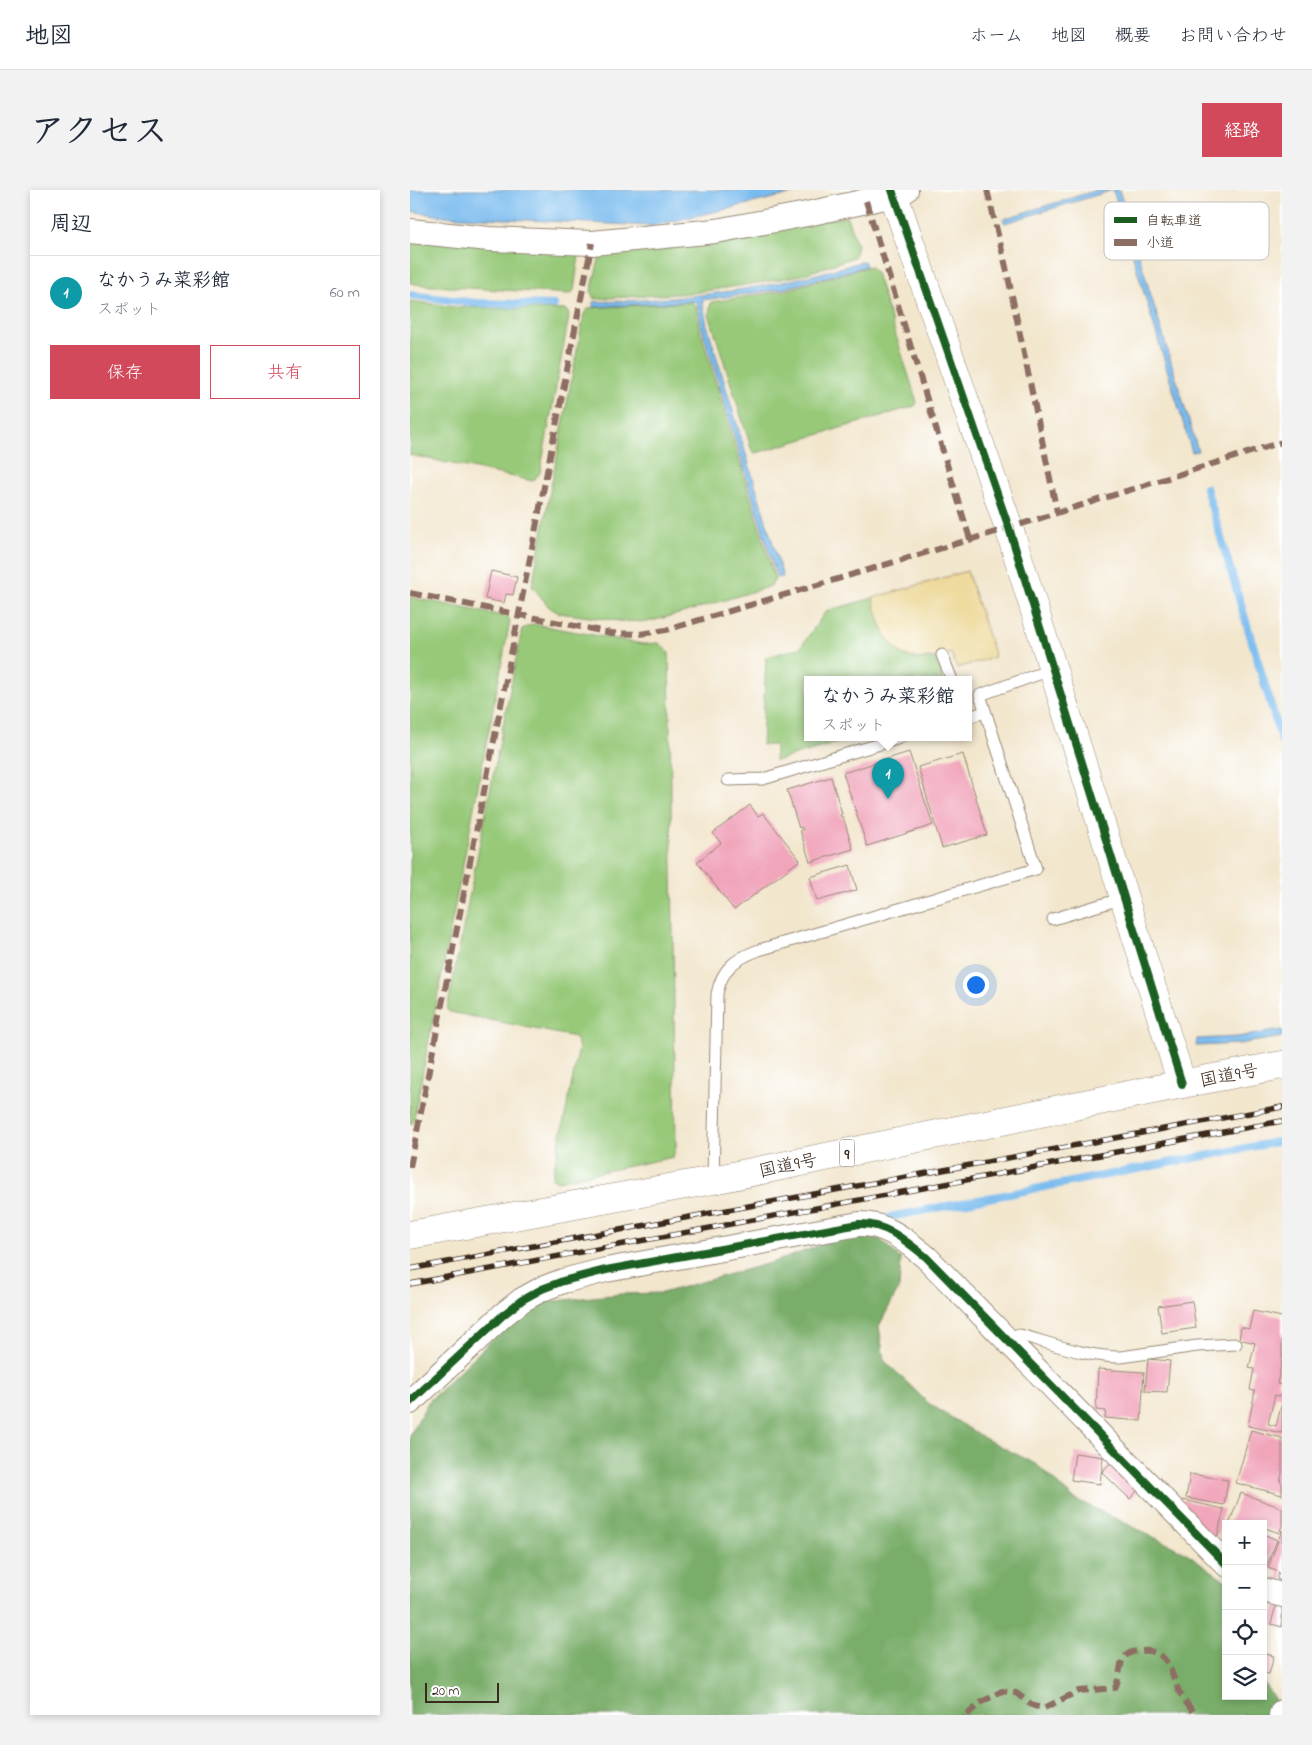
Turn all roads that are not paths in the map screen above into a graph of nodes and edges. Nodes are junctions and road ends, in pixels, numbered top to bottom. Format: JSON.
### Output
{"nodes":[{"id":1,"x":898,"y":192,"type":"edge"},
{"id":2,"x":410,"y":231,"type":"edge"},
{"id":3,"x":942,"y":655,"type":"dead end"},
{"id":4,"x":1052,"y":669,"type":"junction"},
{"id":5,"x":950,"y":676,"type":"edge"},
{"id":6,"x":985,"y":712,"type":"junction"},
{"id":7,"x":972,"y":716,"type":"edge"},
{"id":8,"x":890,"y":741,"type":"edge"},
{"id":9,"x":728,"y":780,"type":"dead end"},
{"id":10,"x":1124,"y":898,"type":"junction"},
{"id":11,"x":1053,"y":920,"type":"dead end"},
{"id":12,"x":1282,"y":1065,"type":"edge"},
{"id":13,"x":1182,"y":1084,"type":"junction"},
{"id":14,"x":713,"y":1180,"type":"junction"},
{"id":15,"x":410,"y":1235,"type":"edge"},
{"id":16,"x":1007,"y":1340,"type":"junction"},
{"id":17,"x":1236,"y":1344,"type":"dead end"},
{"id":18,"x":410,"y":1402,"type":"edge"},
{"id":19,"x":1222,"y":1560,"type":"edge"},
{"id":20,"x":1267,"y":1591,"type":"edge"},
{"id":21,"x":1282,"y":1594,"type":"edge"}],
"edges":[{"from":1,"to":2,"type":"street"},
{"from":1,"to":4,"type":"main road"},
{"from":3,"to":5,"type":"lane"},
{"from":4,"to":6,"type":"lane"},
{"from":4,"to":10,"type":"main road"},
{"from":6,"to":7,"type":"lane"},
{"from":6,"to":14,"type":"lane"},
{"from":8,"to":9,"type":"lane"},
{"from":10,"to":11,"type":"lane"},
{"from":10,"to":13,"type":"main road"},
{"from":12,"to":13,"type":"main road","name":"国道9号","number":"9"},
{"from":13,"to":14,"type":"main road","name":"国道9号","number":"9"},
{"from":14,"to":15,"type":"main road","name":"国道9号","number":"9"},
{"from":16,"to":17,"type":"lane"},
{"from":16,"to":18,"type":"street"},
{"from":16,"to":19,"type":"street"},
{"from":20,"to":21,"type":"street"}]}
